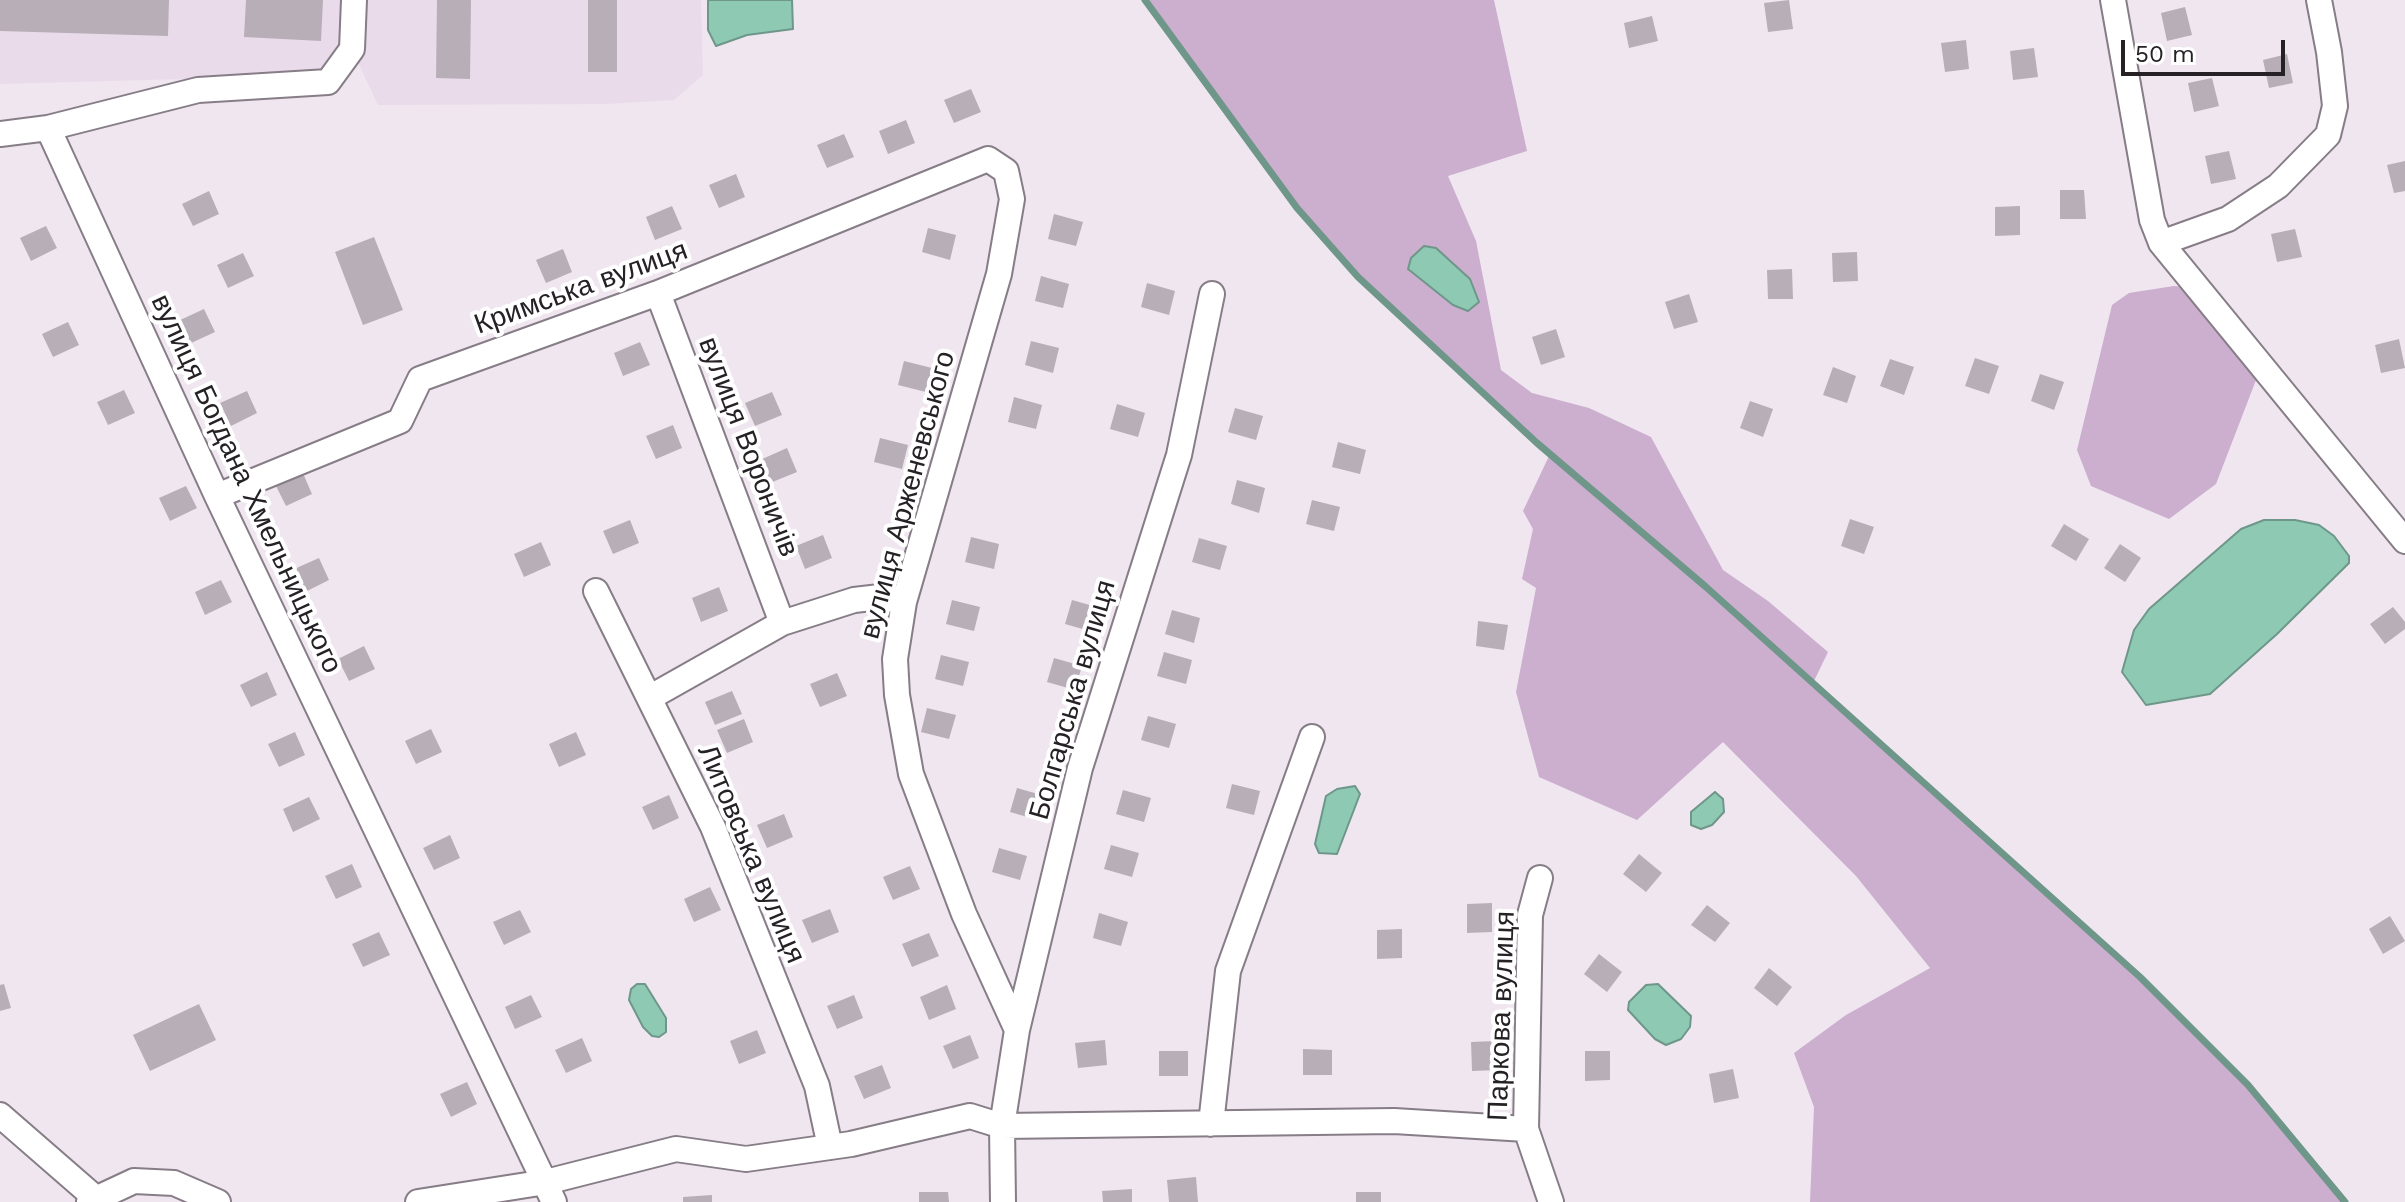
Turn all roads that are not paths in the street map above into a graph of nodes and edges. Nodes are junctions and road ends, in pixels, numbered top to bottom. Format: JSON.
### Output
{"nodes":[{"id":1,"x":354,"y":0,"type":"edge"},
{"id":2,"x":2113,"y":0,"type":"edge"},
{"id":3,"x":2319,"y":0,"type":"edge"},
{"id":4,"x":48,"y":128,"type":"junction"},
{"id":5,"x":0,"y":134,"type":"edge"},
{"id":6,"x":988,"y":159,"type":"joint"},
{"id":7,"x":2161,"y":243,"type":"junction"},
{"id":8,"x":658,"y":293,"type":"junction"},
{"id":9,"x":1212,"y":294,"type":"dead end"},
{"id":10,"x":217,"y":496,"type":"junction"},
{"id":11,"x":2405,"y":541,"type":"edge"},
{"id":12,"x":596,"y":591,"type":"dead end"},
{"id":13,"x":904,"y":602,"type":"junction"},
{"id":14,"x":782,"y":623,"type":"junction"},
{"id":15,"x":649,"y":698,"type":"junction"},
{"id":16,"x":1312,"y":737,"type":"dead end"},
{"id":17,"x":1540,"y":878,"type":"dead end"},
{"id":18,"x":1017,"y":1030,"type":"junction"},
{"id":19,"x":0,"y":1115,"type":"edge"},
{"id":20,"x":1211,"y":1124,"type":"junction"},
{"id":21,"x":1002,"y":1126,"type":"junction"},
{"id":22,"x":1526,"y":1129,"type":"junction"},
{"id":23,"x":830,"y":1147,"type":"junction"},
{"id":24,"x":550,"y":1192,"type":"edge"},
{"id":25,"x":95,"y":1200,"type":"edge"},
{"id":26,"x":218,"y":1202,"type":"edge"},
{"id":27,"x":418,"y":1202,"type":"edge"},
{"id":28,"x":1003,"y":1202,"type":"edge"},
{"id":29,"x":1551,"y":1202,"type":"edge"}],
"edges":[{"from":1,"to":4,"type":"street"},
{"from":2,"to":7,"type":"street"},
{"from":3,"to":7,"type":"street"},
{"from":4,"to":5,"type":"street"},
{"from":4,"to":10,"type":"street","name":"вулиця Богдана Хмельницького"},
{"from":6,"to":8,"type":"street","name":"Кримська вулиця"},
{"from":6,"to":13,"type":"street","name":"вулиця Арженевського"},
{"from":7,"to":11,"type":"street"},
{"from":8,"to":10,"type":"street","name":"Кримська вулиця"},
{"from":8,"to":14,"type":"street","name":"вулиця Вороничів"},
{"from":9,"to":18,"type":"street","name":"Болгарська вулиця"},
{"from":10,"to":24,"type":"street","name":"вулиця Богдана Хмельницького"},
{"from":12,"to":15,"type":"street","name":"Литовська вулиця"},
{"from":13,"to":14,"type":"street"},
{"from":13,"to":18,"type":"street","name":"вулиця Арженевського"},
{"from":14,"to":15,"type":"street"},
{"from":15,"to":23,"type":"street","name":"Литовська вулиця"},
{"from":16,"to":20,"type":"street"},
{"from":17,"to":22,"type":"street","name":"Паркова вулиця"},
{"from":18,"to":21,"type":"street","name":"Болгарська вулиця"},
{"from":19,"to":25,"type":"street"},
{"from":20,"to":21,"type":"street"},
{"from":20,"to":22,"type":"street"},
{"from":21,"to":23,"type":"street"},
{"from":21,"to":28,"type":"street","name":"Болгарська вулиця"},
{"from":22,"to":29,"type":"street","name":"Паркова вулиця"},
{"from":23,"to":24,"type":"street"},
{"from":24,"to":27,"type":"street"},
{"from":25,"to":26,"type":"street"}]}
